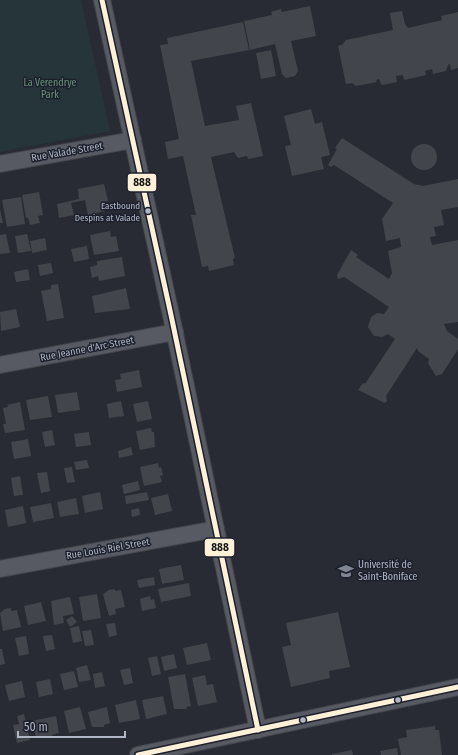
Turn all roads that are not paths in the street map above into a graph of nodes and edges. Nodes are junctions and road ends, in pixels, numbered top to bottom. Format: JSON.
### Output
{"nodes":[{"id":1,"x":102,"y":0,"type":"edge"},
{"id":2,"x":134,"y":140,"type":"junction"},
{"id":3,"x":0,"y":164,"type":"edge"},
{"id":4,"x":175,"y":332,"type":"junction"},
{"id":5,"x":0,"y":365,"type":"edge"},
{"id":6,"x":216,"y":529,"type":"junction"},
{"id":7,"x":0,"y":569,"type":"edge"},
{"id":8,"x":458,"y":688,"type":"edge"},
{"id":9,"x":258,"y":730,"type":"junction"},
{"id":10,"x":138,"y":755,"type":"edge"}],
"edges":[{"from":1,"to":2,"type":"street"},
{"from":2,"to":3,"type":"street","name":"Rue Valade Street"},
{"from":2,"to":4,"type":"street"},
{"from":4,"to":5,"type":"street","name":"Rue Jeanne d'Arc Street"},
{"from":4,"to":6,"type":"street"},
{"from":6,"to":7,"type":"street","name":"Rue Louis Riel Street"},
{"from":6,"to":9,"type":"street"},
{"from":8,"to":9,"type":"street"},
{"from":9,"to":10,"type":"street"}]}
